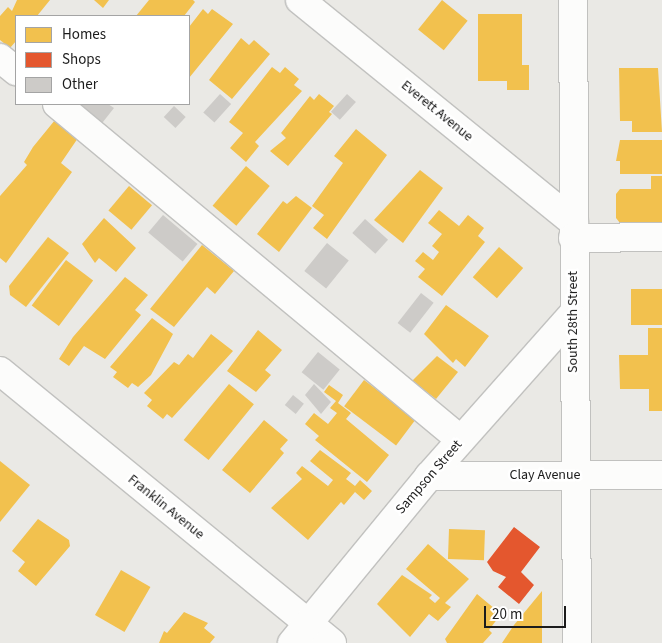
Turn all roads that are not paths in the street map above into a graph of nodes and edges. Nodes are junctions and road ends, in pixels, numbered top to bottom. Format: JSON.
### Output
{"nodes":[{"id":1,"x":300,"y":0,"type":"edge"},
{"id":2,"x":573,"y":0,"type":"edge"},
{"id":3,"x":0,"y":58,"type":"edge"},
{"id":4,"x":15,"y":70,"type":"edge"},
{"id":5,"x":58,"y":105,"type":"edge"},
{"id":6,"x":574,"y":230,"type":"junction"},
{"id":7,"x":662,"y":237,"type":"edge"},
{"id":8,"x":572,"y":316,"type":"junction"},
{"id":9,"x":0,"y":371,"type":"edge"},
{"id":10,"x":461,"y":440,"type":"junction"},
{"id":11,"x":574,"y":475,"type":"junction"},
{"id":12,"x":662,"y":475,"type":"edge"},
{"id":13,"x":429,"y":476,"type":"junction"},
{"id":14,"x":300,"y":633,"type":"edge"},
{"id":15,"x":332,"y":643,"type":"edge"},
{"id":16,"x":577,"y":643,"type":"edge"}],
"edges":[{"from":1,"to":6,"type":"street","name":"Everett Avenue"},
{"from":2,"to":6,"type":"street","name":"South 28th Street"},
{"from":3,"to":4,"type":"street"},
{"from":5,"to":10,"type":"street"},
{"from":6,"to":7,"type":"street"},
{"from":6,"to":8,"type":"street","name":"South 28th Street"},
{"from":8,"to":10,"type":"street","name":"Sampson Street"},
{"from":8,"to":11,"type":"street","name":"South 28th Street"},
{"from":9,"to":14,"type":"street","name":"Franklin Avenue"},
{"from":10,"to":13,"type":"street","name":"Sampson Street"},
{"from":11,"to":12,"type":"street","name":"Clay Avenue"},
{"from":11,"to":13,"type":"street","name":"Clay Avenue"},
{"from":11,"to":16,"type":"street","name":"South 28th Street"},
{"from":13,"to":14,"type":"street","name":"Sampson Street"},
{"from":14,"to":15,"type":"street","name":"Franklin Avenue"}]}
